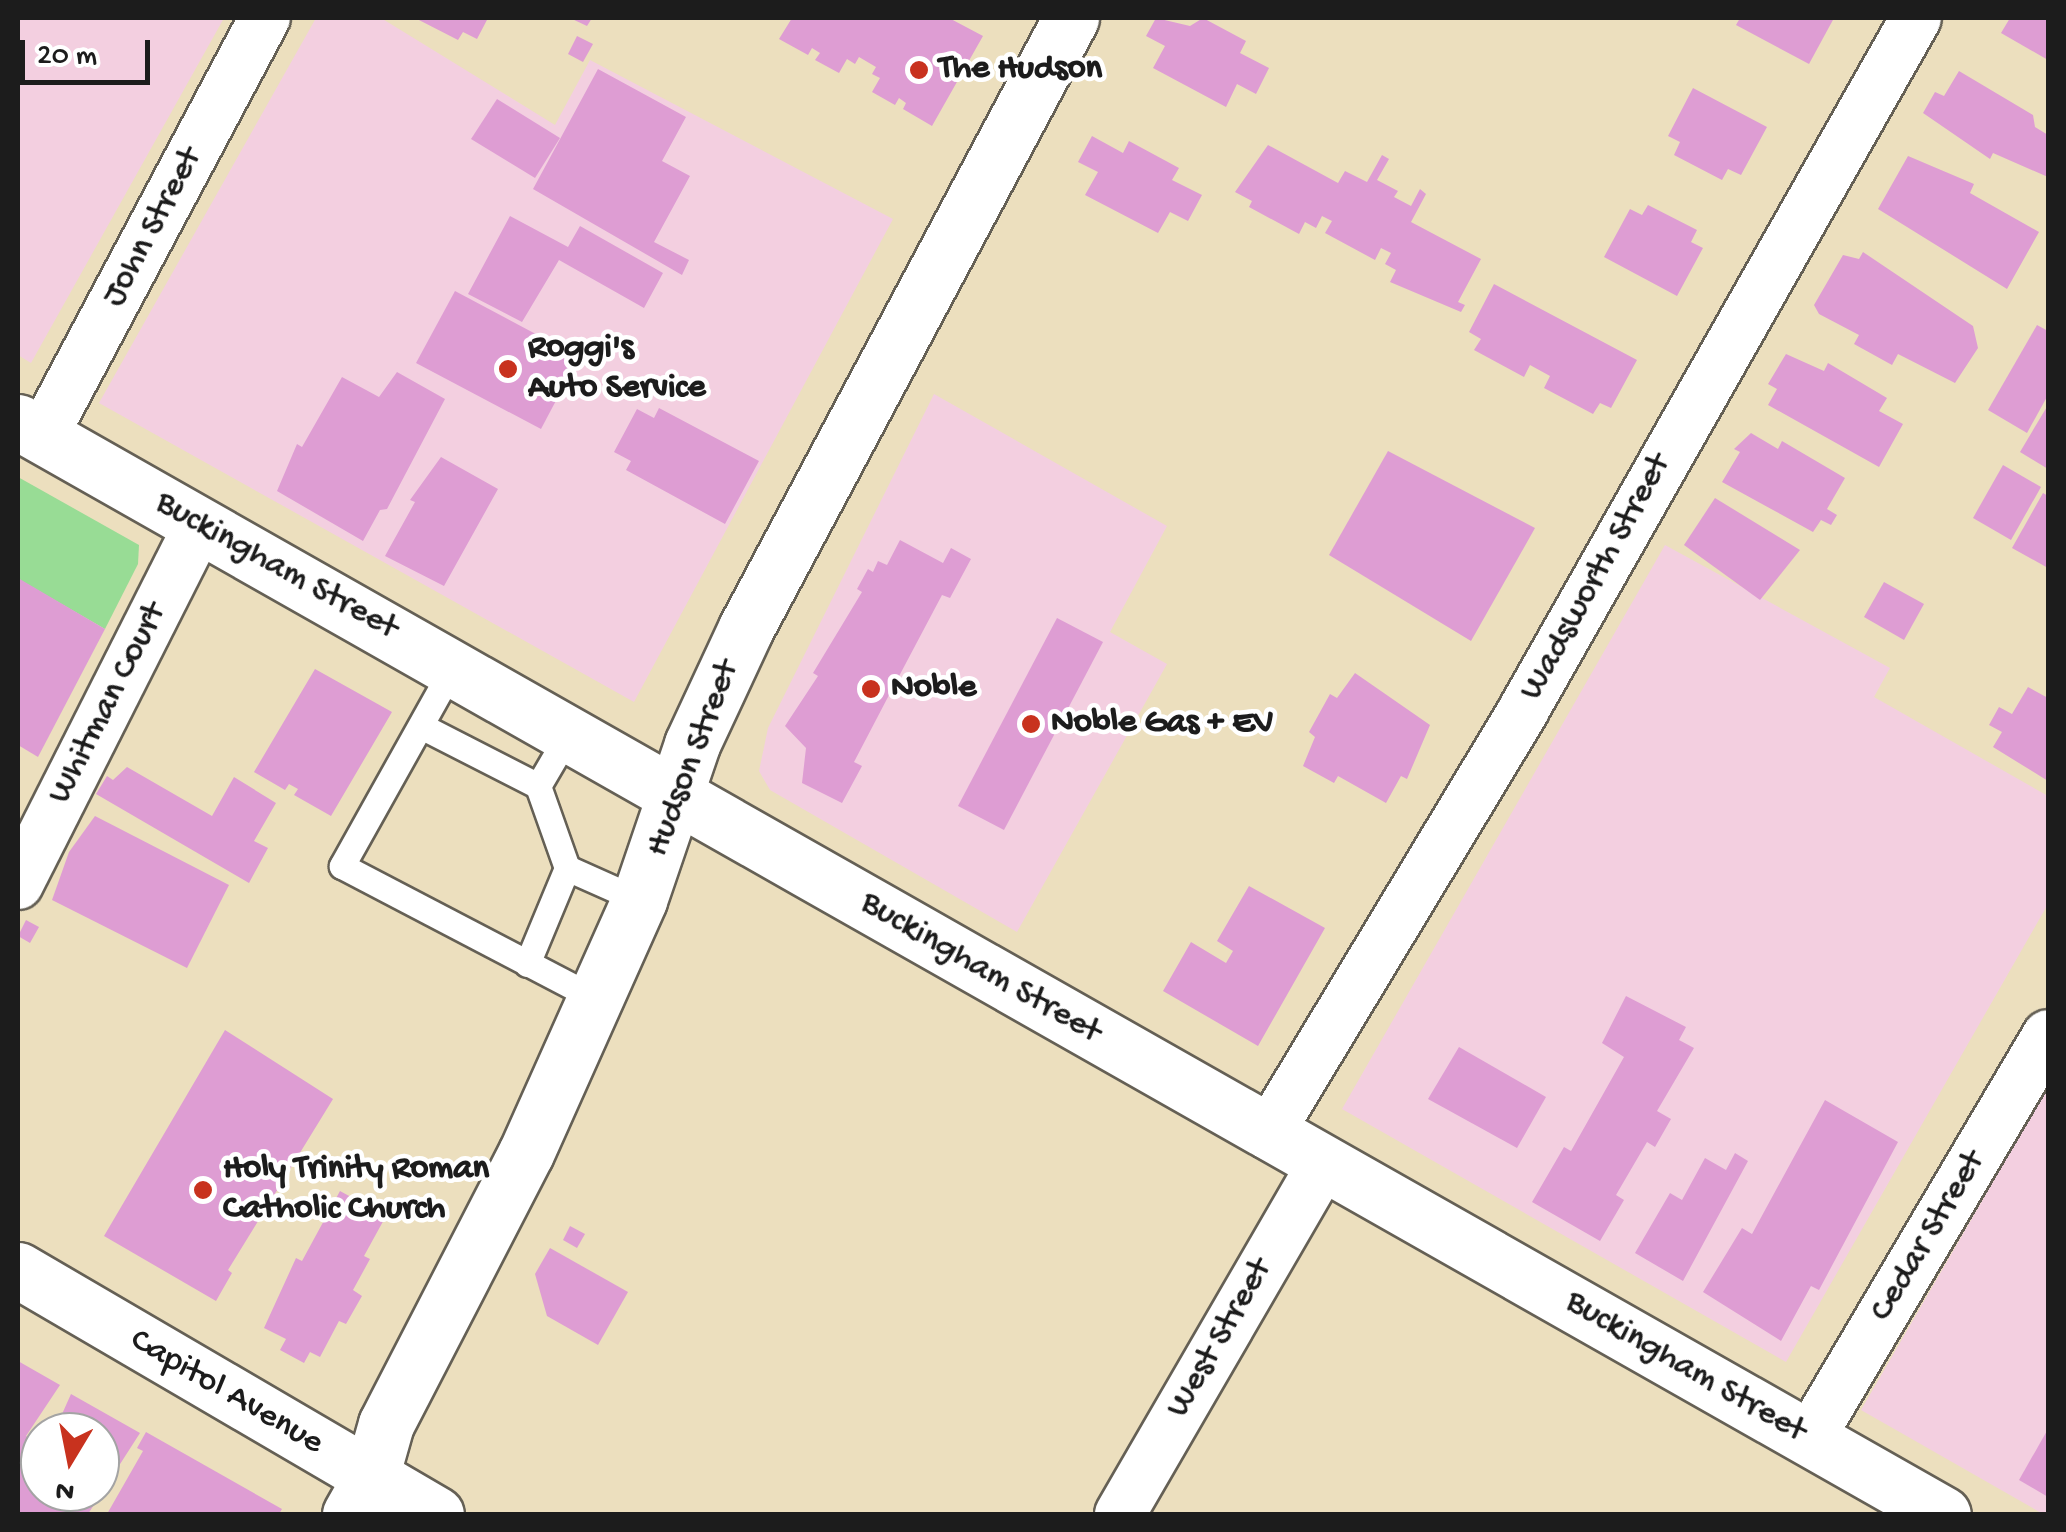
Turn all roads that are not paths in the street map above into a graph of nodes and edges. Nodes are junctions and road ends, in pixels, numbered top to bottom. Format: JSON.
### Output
{"nodes":[{"id":1,"x":265,"y":18,"type":"edge"},
{"id":2,"x":1070,"y":18,"type":"edge"},
{"id":3,"x":1916,"y":18,"type":"edge"},
{"id":4,"x":30,"y":430,"type":"edge"},
{"id":5,"x":200,"y":524,"type":"junction"},
{"id":6,"x":453,"y":667,"type":"junction"},
{"id":7,"x":421,"y":726,"type":"junction"},
{"id":8,"x":569,"y":732,"type":"junction"},
{"id":9,"x":538,"y":786,"type":"junction"},
{"id":10,"x":676,"y":796,"type":"junction"},
{"id":11,"x":567,"y":868,"type":"junction"},
{"id":12,"x":18,"y":884,"type":"edge"},
{"id":13,"x":639,"y":900,"type":"junction"},
{"id":14,"x":527,"y":964,"type":"junction"},
{"id":15,"x":594,"y":997,"type":"junction"},
{"id":16,"x":2048,"y":1034,"type":"edge"},
{"id":17,"x":1268,"y":1134,"type":"junction"},
{"id":18,"x":1323,"y":1164,"type":"junction"},
{"id":19,"x":18,"y":1270,"type":"edge"},
{"id":20,"x":1809,"y":1439,"type":"junction"},
{"id":21,"x":360,"y":1496,"type":"edge"},
{"id":22,"x":436,"y":1514,"type":"edge"},
{"id":23,"x":1120,"y":1514,"type":"edge"},
{"id":24,"x":1942,"y":1514,"type":"edge"}],
"edges":[{"from":1,"to":4,"type":"street","name":"John Street"},
{"from":2,"to":10,"type":"street","name":"Hudson Street"},
{"from":3,"to":17,"type":"street","name":"Wadsworth Street"},
{"from":4,"to":5,"type":"street","name":"Buckingham Street"},
{"from":5,"to":6,"type":"street","name":"Buckingham Street"},
{"from":5,"to":12,"type":"street","name":"Whitman Court"},
{"from":6,"to":7,"type":"lane"},
{"from":6,"to":8,"type":"street","name":"Buckingham Street"},
{"from":7,"to":9,"type":"lane"},
{"from":7,"to":14,"type":"lane"},
{"from":8,"to":9,"type":"lane"},
{"from":8,"to":10,"type":"street","name":"Buckingham Street"},
{"from":9,"to":11,"type":"lane"},
{"from":10,"to":13,"type":"street","name":"Hudson Street"},
{"from":10,"to":17,"type":"street","name":"Buckingham Street"},
{"from":11,"to":13,"type":"lane"},
{"from":11,"to":14,"type":"lane"},
{"from":13,"to":15,"type":"street","name":"Hudson Street"},
{"from":14,"to":15,"type":"lane"},
{"from":15,"to":21,"type":"street","name":"Hudson Street"},
{"from":16,"to":20,"type":"street","name":"Cedar Street"},
{"from":17,"to":18,"type":"street","name":"Buckingham Street"},
{"from":18,"to":20,"type":"street","name":"Buckingham Street"},
{"from":18,"to":23,"type":"street","name":"West Street"},
{"from":19,"to":21,"type":"street","name":"Capitol Avenue"},
{"from":20,"to":24,"type":"street","name":"Buckingham Street"},
{"from":21,"to":22,"type":"street","name":"Capitol Avenue"}]}
